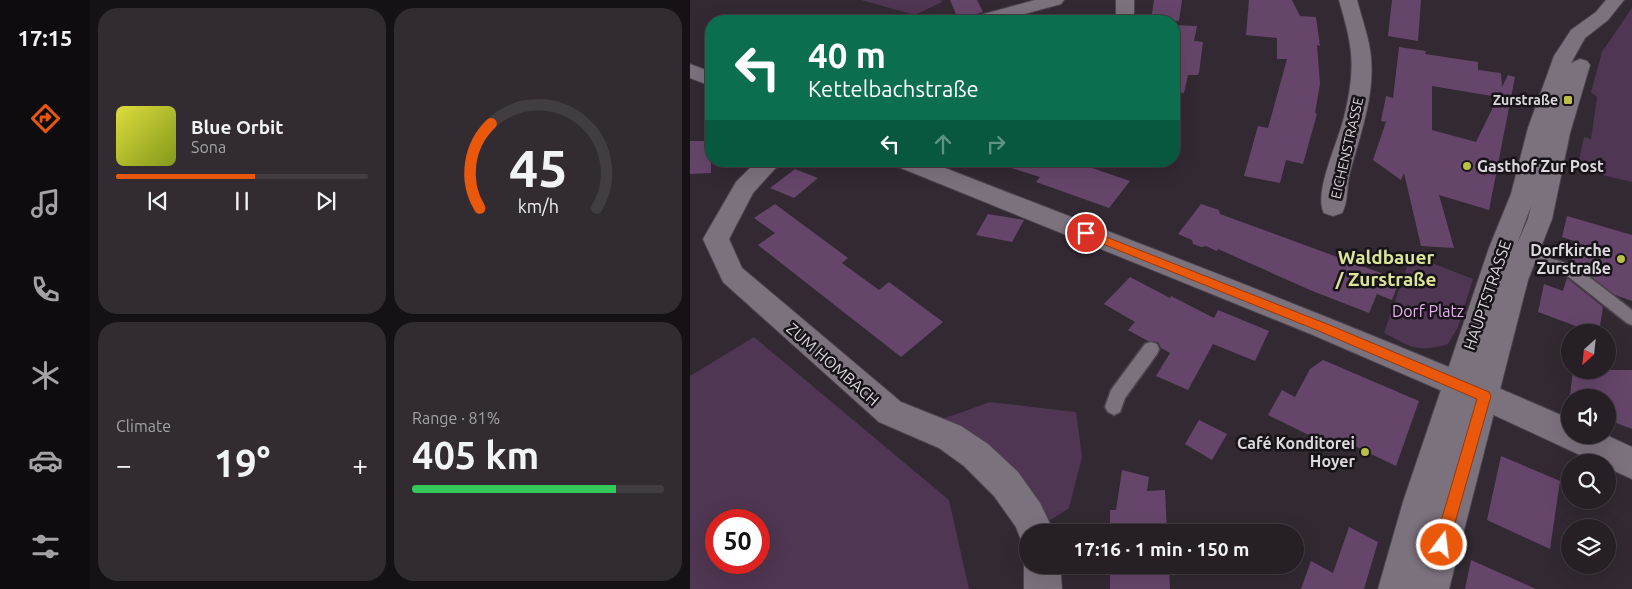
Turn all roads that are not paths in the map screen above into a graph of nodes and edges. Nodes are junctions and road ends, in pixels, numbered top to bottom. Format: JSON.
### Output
{"nodes":[{"id":1,"x":1055,"y":0,"type":"edge"},
{"id":2,"x":1125,"y":0,"type":"edge"},
{"id":3,"x":1348,"y":0,"type":"edge"},
{"id":4,"x":1609,"y":8,"type":"edge"},
{"id":5,"x":1001,"y":15,"type":"edge"},
{"id":6,"x":1125,"y":15,"type":"edge"},
{"id":7,"x":765,"y":167,"type":"edge"},
{"id":8,"x":919,"y":167,"type":"edge"},
{"id":9,"x":1333,"y":207,"type":"dead end"},
{"id":10,"x":1502,"y":248,"type":"junction"},
{"id":11,"x":1526,"y":255,"type":"junction"},
{"id":12,"x":1632,"y":319,"type":"edge"},
{"id":13,"x":1151,"y":349,"type":"dead end"},
{"id":14,"x":1470,"y":390,"type":"junction"},
{"id":15,"x":1114,"y":407,"type":"dead end"},
{"id":16,"x":1632,"y":464,"type":"edge"},
{"id":17,"x":1032,"y":524,"type":"edge"},
{"id":18,"x":1042,"y":574,"type":"edge"},
{"id":19,"x":1043,"y":589,"type":"edge"},
{"id":20,"x":1397,"y":589,"type":"edge"},
{"id":21,"x":1430,"y":589,"type":"edge"}],
"edges":[{"from":1,"to":5,"type":"street"},
{"from":2,"to":6,"type":"street"},
{"from":3,"to":9,"type":"street","name":"EICHENSTRASSE"},
{"from":4,"to":10,"type":"street","name":"HAUPTSTRASSE"},
{"from":4,"to":11,"type":"street","name":"HAUPTSTRASSE"},
{"from":7,"to":17,"type":"street","name":"ZUM HOMBACH"},
{"from":8,"to":14,"type":"street"},
{"from":10,"to":11,"type":"lane"},
{"from":10,"to":14,"type":"street","name":"HAUPTSTRASSE"},
{"from":11,"to":12,"type":"lane"},
{"from":11,"to":14,"type":"street","name":"HAUPTSTRASSE"},
{"from":13,"to":15,"type":"lane"},
{"from":14,"to":16,"type":"street"},
{"from":14,"to":20,"type":"street","name":"HAUPTSTRASSE"},
{"from":14,"to":21,"type":"street","name":"HAUPTSTRASSE"},
{"from":18,"to":19,"type":"street"}]}
